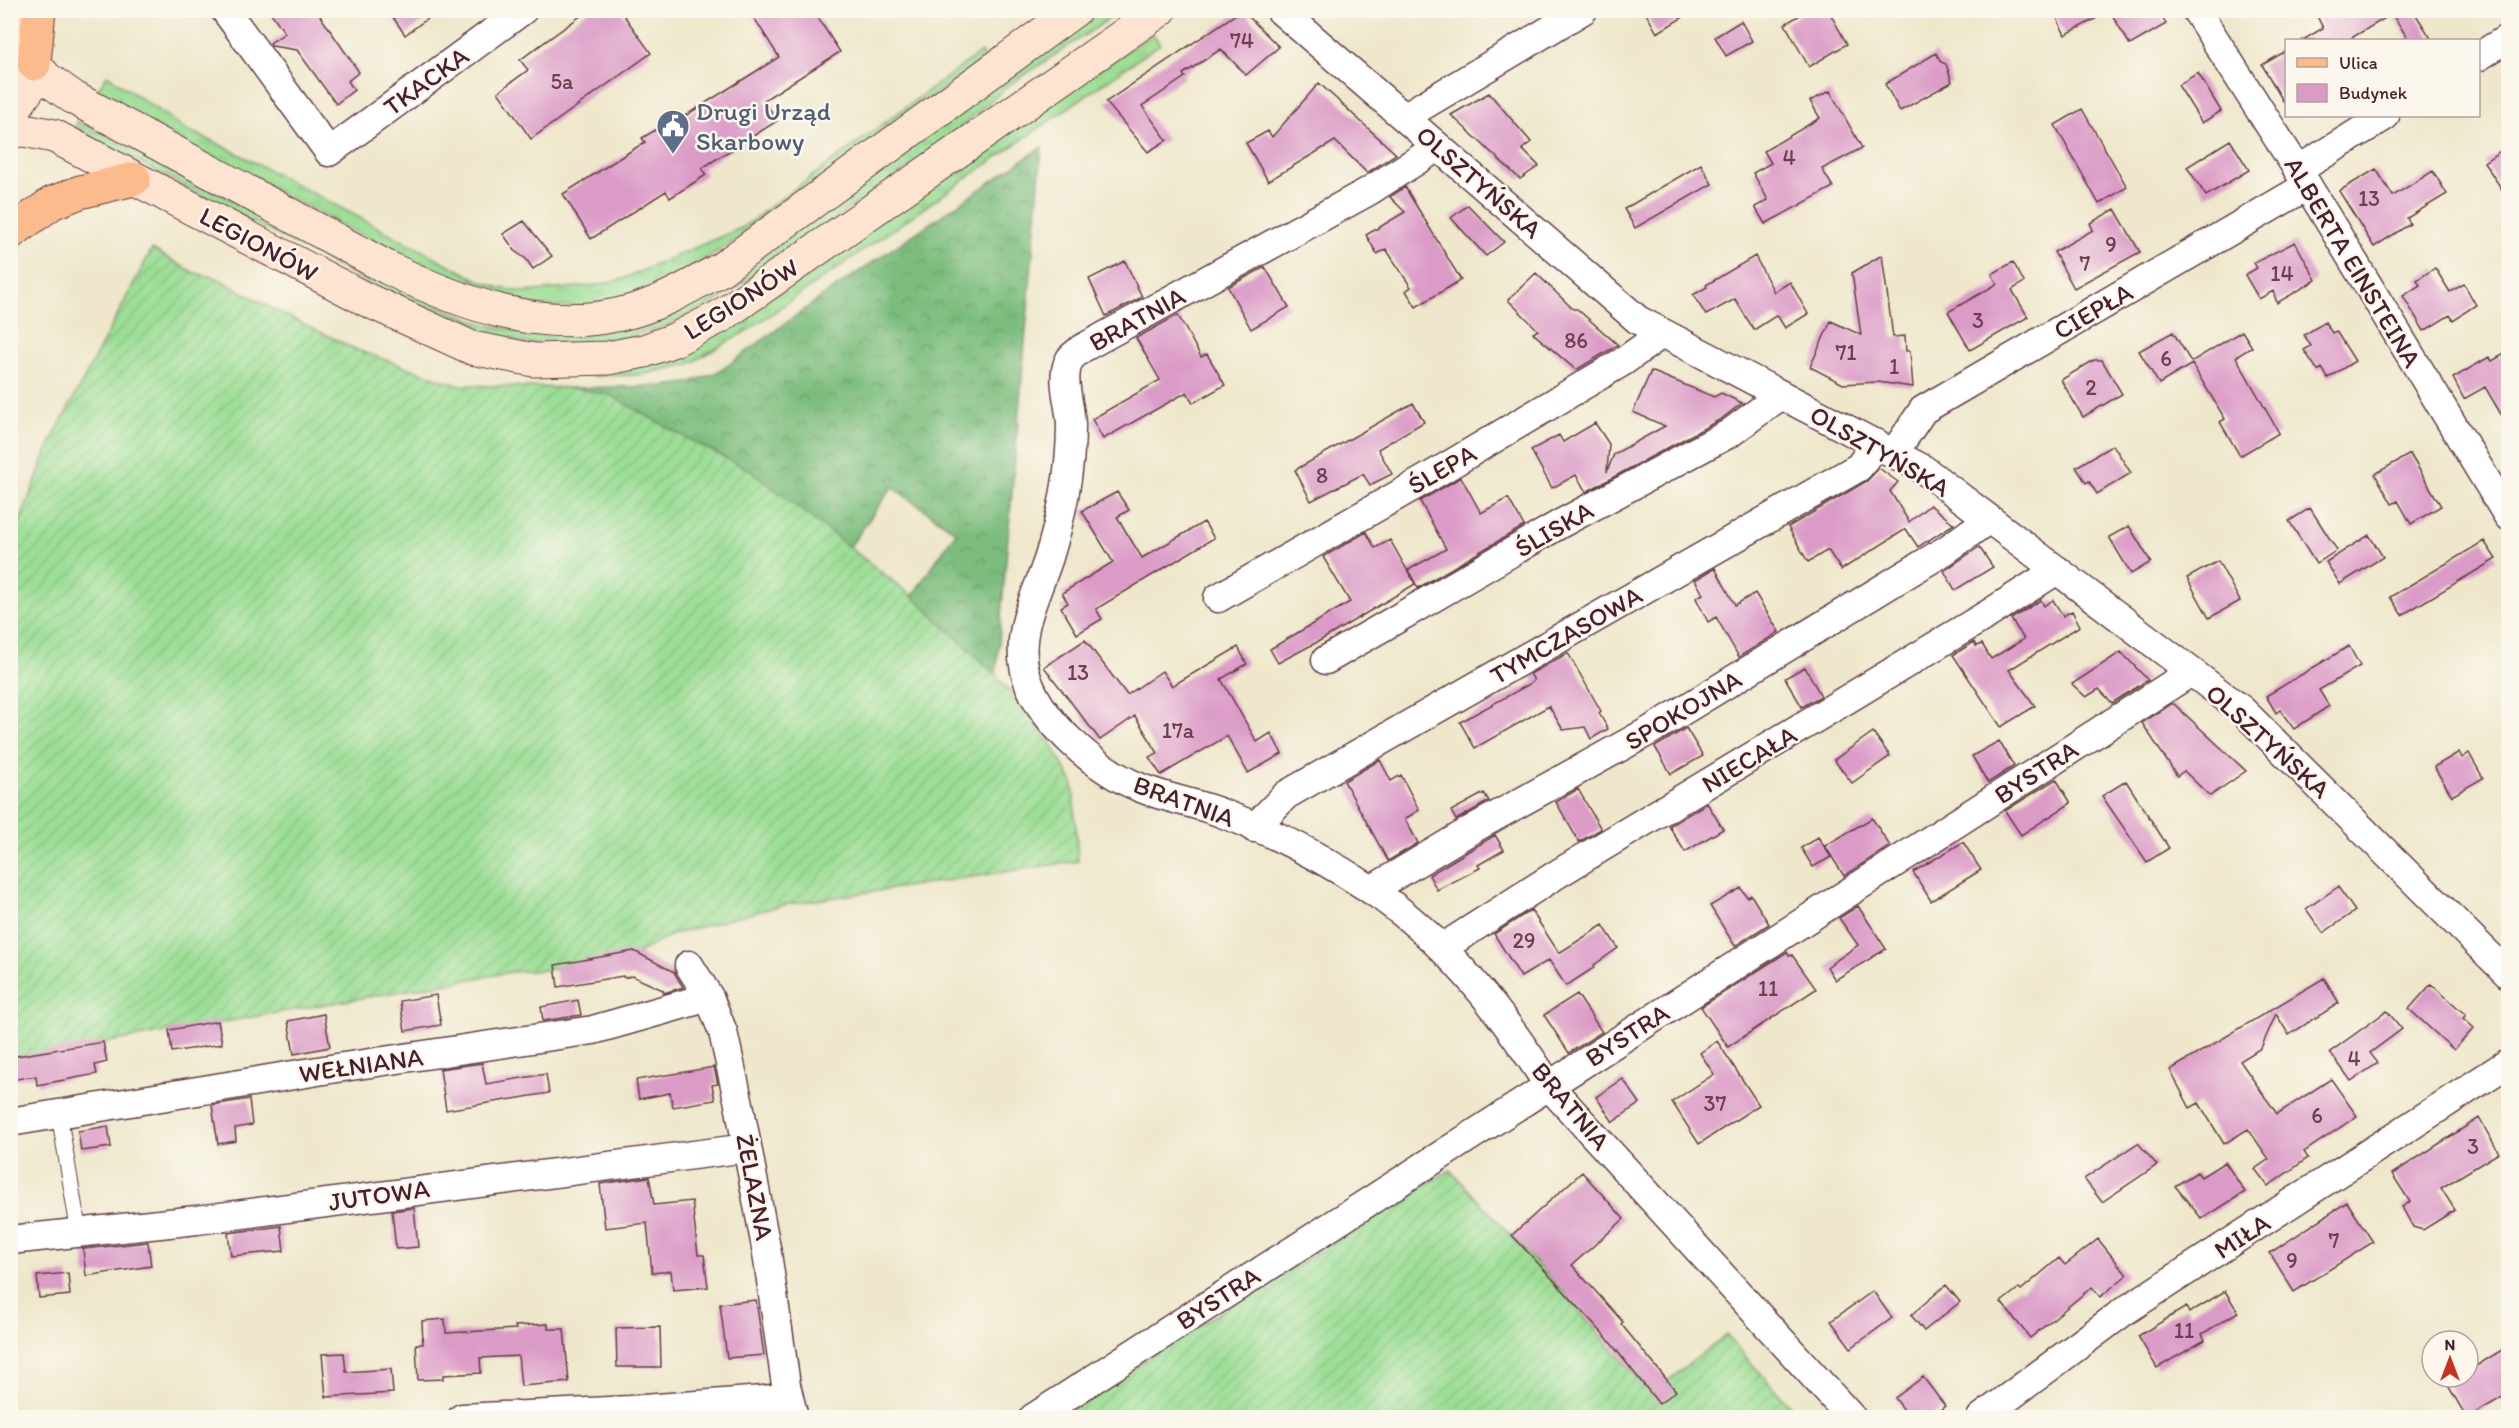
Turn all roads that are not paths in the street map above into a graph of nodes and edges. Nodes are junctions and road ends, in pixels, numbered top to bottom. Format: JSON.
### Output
{"nodes":[{"id":1,"x":39,"y":10,"type":"edge"},
{"id":2,"x":225,"y":10,"type":"edge"},
{"id":3,"x":523,"y":10,"type":"edge"},
{"id":4,"x":1075,"y":10,"type":"edge"},
{"id":5,"x":1160,"y":10,"type":"edge"},
{"id":6,"x":1280,"y":10,"type":"edge"},
{"id":7,"x":1583,"y":10,"type":"edge"},
{"id":8,"x":2196,"y":10,"type":"edge"},
{"id":9,"x":10,"y":25,"type":"edge"},
{"id":10,"x":2508,"y":38,"type":"edge"},
{"id":11,"x":2480,"y":56,"type":"edge"},
{"id":12,"x":34,"y":64,"type":"junction"},
{"id":13,"x":10,"y":115,"type":"edge"},
{"id":14,"x":1404,"y":117,"type":"junction"},
{"id":15,"x":2384,"y":117,"type":"edge"},
{"id":16,"x":10,"y":131,"type":"edge"},
{"id":17,"x":1438,"y":147,"type":"junction"},
{"id":18,"x":2302,"y":178,"type":"junction"},
{"id":19,"x":134,"y":179,"type":"junction"},
{"id":20,"x":10,"y":233,"type":"edge"},
{"id":21,"x":1663,"y":333,"type":"junction"},
{"id":22,"x":1782,"y":395,"type":"junction"},
{"id":23,"x":1885,"y":448,"type":"junction"},
{"id":24,"x":2508,"y":516,"type":"edge"},
{"id":25,"x":1989,"y":519,"type":"junction"},
{"id":26,"x":2057,"y":570,"type":"junction"},
{"id":27,"x":1218,"y":598,"type":"dead end"},
{"id":28,"x":1326,"y":660,"type":"dead end"},
{"id":29,"x":2190,"y":672,"type":"junction"},
{"id":30,"x":1254,"y":828,"type":"junction"},
{"id":31,"x":1371,"y":890,"type":"junction"},
{"id":32,"x":1442,"y":948,"type":"junction"},
{"id":33,"x":688,"y":964,"type":"dead end"},
{"id":34,"x":2508,"y":974,"type":"edge"},
{"id":35,"x":709,"y":997,"type":"junction"},
{"id":36,"x":2508,"y":1063,"type":"edge"},
{"id":37,"x":1549,"y":1086,"type":"junction"},
{"id":38,"x":59,"y":1114,"type":"junction"},
{"id":39,"x":10,"y":1122,"type":"edge"},
{"id":40,"x":747,"y":1148,"type":"junction"},
{"id":41,"x":79,"y":1233,"type":"junction"},
{"id":42,"x":10,"y":1240,"type":"edge"},
{"id":43,"x":791,"y":1407,"type":"edge"},
{"id":44,"x":462,"y":1418,"type":"edge"},
{"id":45,"x":1033,"y":1418,"type":"edge"},
{"id":46,"x":1852,"y":1418,"type":"edge"},
{"id":47,"x":1982,"y":1418,"type":"edge"}],
"edges":[{"from":1,"to":12,"type":"main road"},
{"from":2,"to":3,"type":"street","name":"TKACKA"},
{"from":4,"to":12,"type":"street","name":"LEGIONÓW"},
{"from":5,"to":19,"type":"street","name":"LEGIONÓW"},
{"from":6,"to":14,"type":"street","name":"OLSZTYŃSKA"},
{"from":7,"to":14,"type":"street"},
{"from":8,"to":18,"type":"street","name":"ALBERTA EINSTEINA"},
{"from":9,"to":12,"type":"street","name":"LEGIONÓW"},
{"from":10,"to":11,"type":"street"},
{"from":12,"to":13,"type":"street"},
{"from":14,"to":17,"type":"street","name":"OLSZTYŃSKA"},
{"from":15,"to":18,"type":"street","name":"CIEPŁA"},
{"from":16,"to":19,"type":"street","name":"LEGIONÓW"},
{"from":17,"to":21,"type":"street","name":"OLSZTYŃSKA"},
{"from":17,"to":30,"type":"street","name":"BRATNIA"},
{"from":18,"to":23,"type":"street","name":"CIEPŁA"},
{"from":18,"to":24,"type":"street","name":"ALBERTA EINSTEINA"},
{"from":19,"to":20,"type":"main road"},
{"from":21,"to":22,"type":"street","name":"OLSZTYŃSKA"},
{"from":21,"to":27,"type":"street","name":"ŚLEPA"},
{"from":22,"to":23,"type":"street","name":"OLSZTYŃSKA"},
{"from":22,"to":28,"type":"street","name":"ŚLISKA"},
{"from":23,"to":25,"type":"street","name":"OLSZTYŃSKA"},
{"from":23,"to":30,"type":"street","name":"TYMCZASOWA"},
{"from":25,"to":26,"type":"street","name":"OLSZTYŃSKA"},
{"from":25,"to":31,"type":"street","name":"SPOKOJNA"},
{"from":26,"to":29,"type":"street","name":"OLSZTYŃSKA"},
{"from":26,"to":32,"type":"street","name":"NIECAŁA"},
{"from":29,"to":34,"type":"street","name":"OLSZTYŃSKA"},
{"from":29,"to":37,"type":"street","name":"BYSTRA"},
{"from":30,"to":31,"type":"street","name":"BRATNIA"},
{"from":31,"to":32,"type":"street","name":"BRATNIA"},
{"from":32,"to":37,"type":"street","name":"BRATNIA"},
{"from":33,"to":35,"type":"street","name":"ŻELAZNA"},
{"from":35,"to":38,"type":"street","name":"WEŁNIANA"},
{"from":35,"to":40,"type":"street","name":"ŻELAZNA"},
{"from":36,"to":47,"type":"street","name":"MIŁA"},
{"from":37,"to":45,"type":"street","name":"BYSTRA"},
{"from":37,"to":46,"type":"street","name":"BRATNIA"},
{"from":38,"to":39,"type":"street","name":"WEŁNIANA"},
{"from":38,"to":41,"type":"lane"},
{"from":40,"to":41,"type":"street","name":"JUTOWA"},
{"from":40,"to":43,"type":"street","name":"ŻELAZNA"},
{"from":41,"to":42,"type":"street","name":"JUTOWA"},
{"from":43,"to":44,"type":"street"}]}
